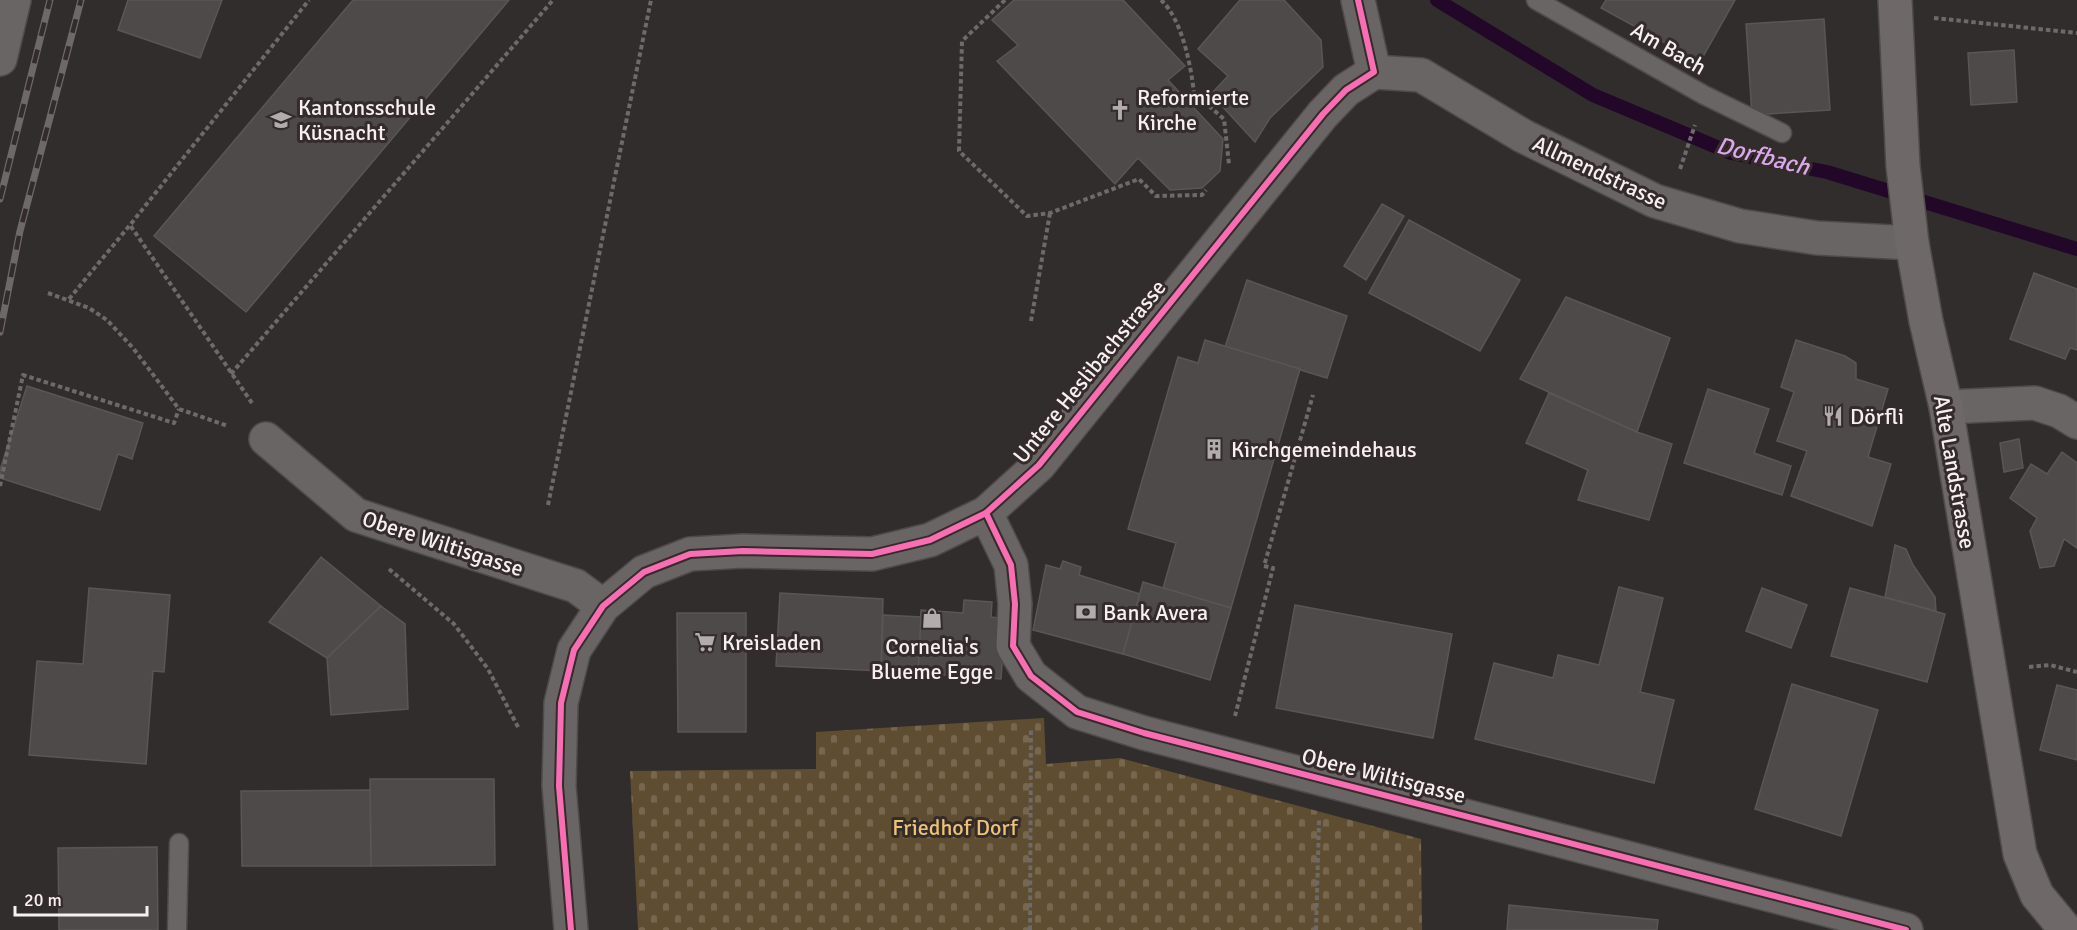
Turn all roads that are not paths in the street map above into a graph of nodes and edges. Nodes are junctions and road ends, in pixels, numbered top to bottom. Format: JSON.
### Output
{"nodes":[{"id":1,"x":14,"y":0,"type":"edge"},
{"id":2,"x":1358,"y":0,"type":"edge"},
{"id":3,"x":1536,"y":0,"type":"edge"},
{"id":4,"x":1895,"y":0,"type":"edge"},
{"id":5,"x":0,"y":59,"type":"edge"},
{"id":6,"x":1374,"y":72,"type":"junction"},
{"id":7,"x":1782,"y":133,"type":"dead end"},
{"id":8,"x":1912,"y":238,"type":"junction"},
{"id":9,"x":1946,"y":407,"type":"junction"},
{"id":10,"x":2077,"y":422,"type":"edge"},
{"id":11,"x":266,"y":440,"type":"road end"},
{"id":12,"x":986,"y":513,"type":"junction"},
{"id":13,"x":603,"y":606,"type":"junction"},
{"id":14,"x":178,"y":843,"type":"dead end"},
{"id":15,"x":177,"y":930,"type":"edge"},
{"id":16,"x":571,"y":930,"type":"edge"},
{"id":17,"x":1906,"y":930,"type":"edge"},
{"id":18,"x":2066,"y":930,"type":"edge"}],
"edges":[{"from":1,"to":5,"type":"street"},
{"from":2,"to":6,"type":"street"},
{"from":3,"to":7,"type":"lane","name":"Am Bach"},
{"from":4,"to":8,"type":"street","name":"Alte Landstrasse"},
{"from":6,"to":8,"type":"street","name":"Allmendstrasse"},
{"from":6,"to":12,"type":"street","name":"Untere Heslibachstrasse"},
{"from":8,"to":9,"type":"street","name":"Alte Landstrasse"},
{"from":9,"to":10,"type":"street"},
{"from":9,"to":18,"type":"street","name":"Alte Landstrasse"},
{"from":11,"to":13,"type":"street","name":"Obere Wiltisgasse"},
{"from":12,"to":13,"type":"street","name":"Untere Heslibachstrasse"},
{"from":12,"to":17,"type":"street","name":"Obere Wiltisgasse"},
{"from":13,"to":16,"type":"street","name":"Untere Heslibachstrasse"},
{"from":14,"to":15,"type":"lane"}]}
